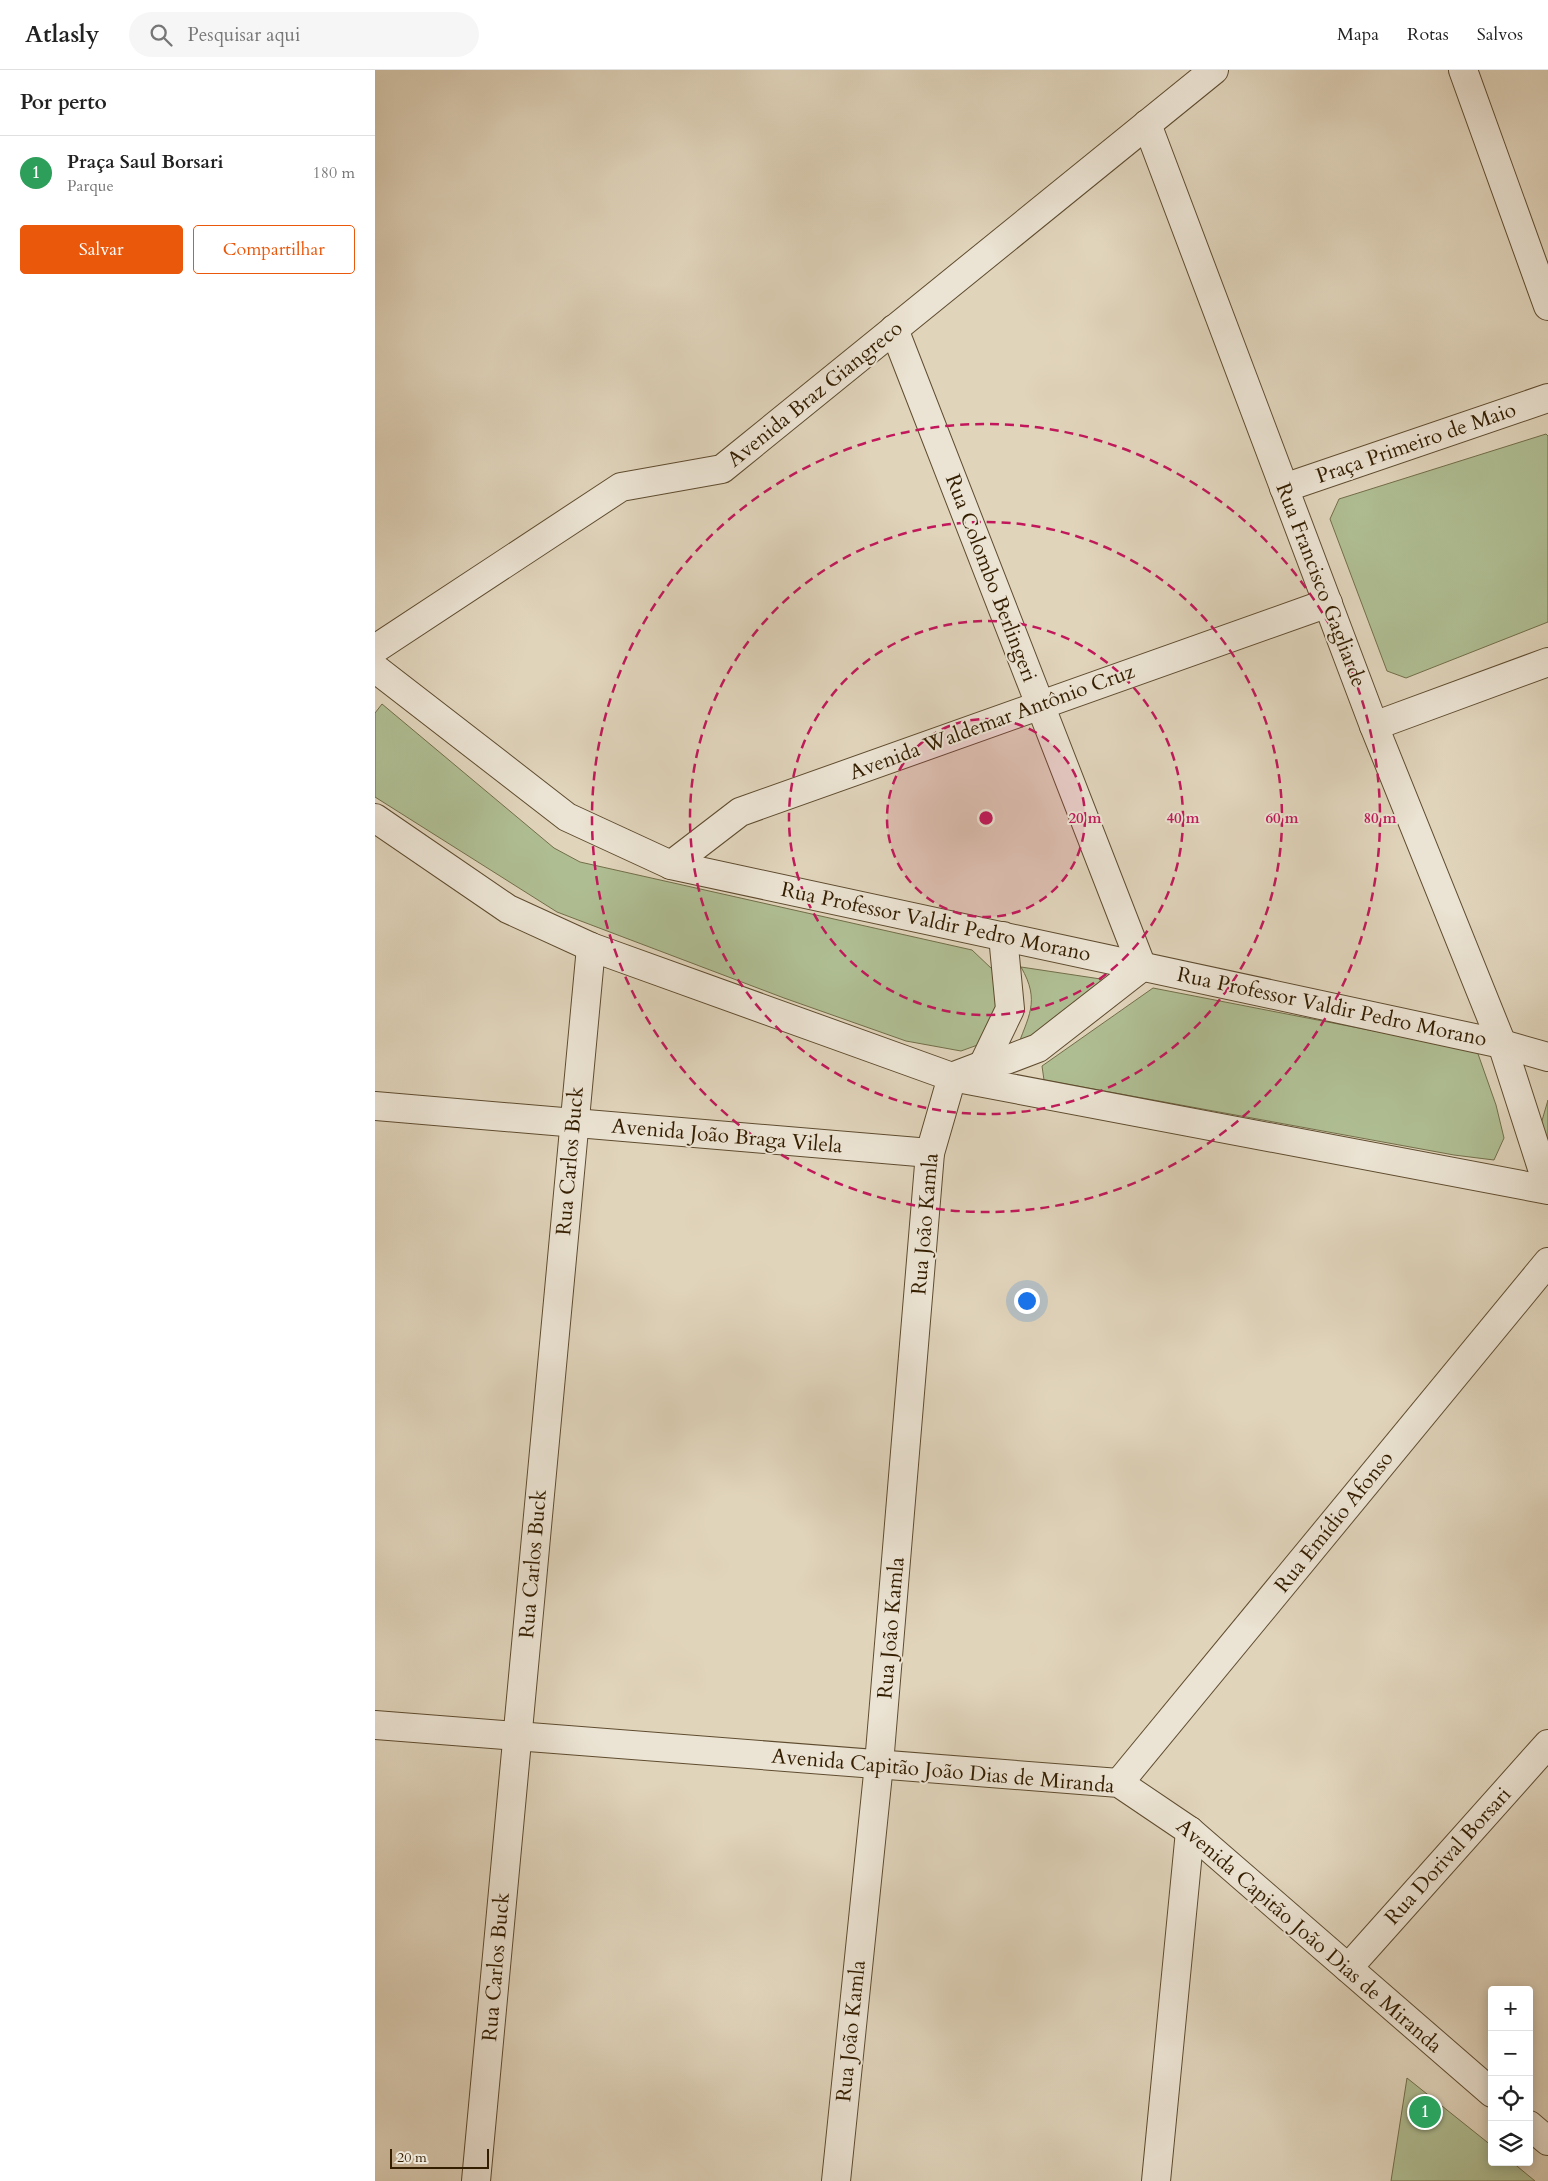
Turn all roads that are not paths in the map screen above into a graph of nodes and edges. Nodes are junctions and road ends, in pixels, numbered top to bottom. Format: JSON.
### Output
{"nodes":[{"id":1,"x":1214,"y":70,"type":"edge"},
{"id":2,"x":1463,"y":70,"type":"edge"},
{"id":3,"x":1147,"y":124,"type":"junction"},
{"id":4,"x":1548,"y":306,"type":"edge"},
{"id":5,"x":894,"y":329,"type":"junction"},
{"id":6,"x":1548,"y":398,"type":"edge"},
{"id":7,"x":1284,"y":488,"type":"junction"},
{"id":8,"x":1328,"y":603,"type":"junction"},
{"id":9,"x":376,"y":658,"type":"edge"},
{"id":10,"x":1548,"y":662,"type":"edge"},
{"id":11,"x":1041,"y":704,"type":"junction"},
{"id":12,"x":1374,"y":726,"type":"junction"},
{"id":13,"x":375,"y":818,"type":"edge"},
{"id":14,"x":671,"y":865,"type":"junction"},
{"id":15,"x":1003,"y":936,"type":"junction"},
{"id":16,"x":591,"y":948,"type":"junction"},
{"id":17,"x":1142,"y":967,"type":"junction"},
{"id":18,"x":1502,"y":1044,"type":"junction"},
{"id":19,"x":1548,"y":1057,"type":"edge"},
{"id":20,"x":983,"y":1065,"type":"junction"},
{"id":21,"x":952,"y":1077,"type":"junction"},
{"id":22,"x":375,"y":1106,"type":"edge"},
{"id":23,"x":574,"y":1123,"type":"junction"},
{"id":24,"x":930,"y":1153,"type":"junction"},
{"id":25,"x":1548,"y":1189,"type":"edge"},
{"id":26,"x":1548,"y":1262,"type":"edge"},
{"id":27,"x":375,"y":1725,"type":"edge"},
{"id":28,"x":517,"y":1736,"type":"junction"},
{"id":29,"x":1548,"y":1744,"type":"edge"},
{"id":30,"x":879,"y":1764,"type":"junction"},
{"id":31,"x":1119,"y":1783,"type":"junction"},
{"id":32,"x":1190,"y":1831,"type":"junction"},
{"id":33,"x":1348,"y":1968,"type":"junction"},
{"id":34,"x":1488,"y":2090,"type":"edge"},
{"id":35,"x":1533,"y":2128,"type":"edge"},
{"id":36,"x":1548,"y":2141,"type":"edge"},
{"id":37,"x":476,"y":2181,"type":"edge"},
{"id":38,"x":836,"y":2181,"type":"edge"},
{"id":39,"x":1156,"y":2181,"type":"edge"}],
"edges":[{"from":1,"to":3,"type":"street","name":"Avenida Braz Giangreco"},
{"from":2,"to":4,"type":"street"},
{"from":3,"to":5,"type":"street","name":"Avenida Braz Giangreco"},
{"from":3,"to":7,"type":"street","name":"Rua Francisco Gagliarde"},
{"from":5,"to":9,"type":"street","name":"Avenida Braz Giangreco"},
{"from":5,"to":11,"type":"street","name":"Rua Colombo Berlingeri"},
{"from":6,"to":7,"type":"street","name":"Praça Primeiro de Maio"},
{"from":7,"to":8,"type":"street","name":"Rua Francisco Gagliarde"},
{"from":8,"to":11,"type":"street","name":"Avenida Waldemar Antônio Cruz"},
{"from":8,"to":12,"type":"street","name":"Rua Francisco Gagliarde"},
{"from":9,"to":14,"type":"street","name":"Rua Professor Valdir Pedro Morano"},
{"from":10,"to":12,"type":"street"},
{"from":11,"to":14,"type":"street","name":"Avenida Waldemar Antônio Cruz"},
{"from":11,"to":17,"type":"street","name":"Rua Colombo Berlingeri"},
{"from":12,"to":18,"type":"street","name":"Rua Francisco Gagliarde"},
{"from":13,"to":16,"type":"street"},
{"from":14,"to":15,"type":"street","name":"Rua Professor Valdir Pedro Morano"},
{"from":15,"to":17,"type":"street","name":"Rua Professor Valdir Pedro Morano"},
{"from":15,"to":20,"type":"street"},
{"from":16,"to":21,"type":"street"},
{"from":16,"to":23,"type":"street","name":"Rua Carlos Buck"},
{"from":17,"to":18,"type":"street","name":"Rua Professor Valdir Pedro Morano"},
{"from":17,"to":20,"type":"street"},
{"from":18,"to":19,"type":"street","name":"Rua Professor Valdir Pedro Morano"},
{"from":18,"to":25,"type":"street","name":"Rua Francisco Gagliarde"},
{"from":20,"to":21,"type":"street"},
{"from":21,"to":24,"type":"street","name":"Rua João Kamla"},
{"from":21,"to":25,"type":"street"},
{"from":22,"to":23,"type":"street","name":"Avenida João Braga Vilela"},
{"from":23,"to":24,"type":"street","name":"Avenida João Braga Vilela"},
{"from":23,"to":28,"type":"street","name":"Rua Carlos Buck"},
{"from":24,"to":30,"type":"street","name":"Rua João Kamla"},
{"from":26,"to":31,"type":"street","name":"Rua Emídio Afonso"},
{"from":27,"to":28,"type":"street","name":"Avenida Capitão João Dias de Miranda"},
{"from":28,"to":30,"type":"street","name":"Avenida Capitão João Dias de Miranda"},
{"from":28,"to":37,"type":"street","name":"Rua Carlos Buck"},
{"from":29,"to":33,"type":"street","name":"Rua Dorival Borsari"},
{"from":30,"to":31,"type":"street","name":"Avenida Capitão João Dias de Miranda"},
{"from":30,"to":38,"type":"street","name":"Rua João Kamla"},
{"from":31,"to":32,"type":"street","name":"Avenida Capitão João Dias de Miranda"},
{"from":32,"to":33,"type":"street","name":"Avenida Capitão João Dias de Miranda"},
{"from":32,"to":39,"type":"street"},
{"from":33,"to":34,"type":"street","name":"Avenida Capitão João Dias de Miranda"},
{"from":35,"to":36,"type":"street"}]}
